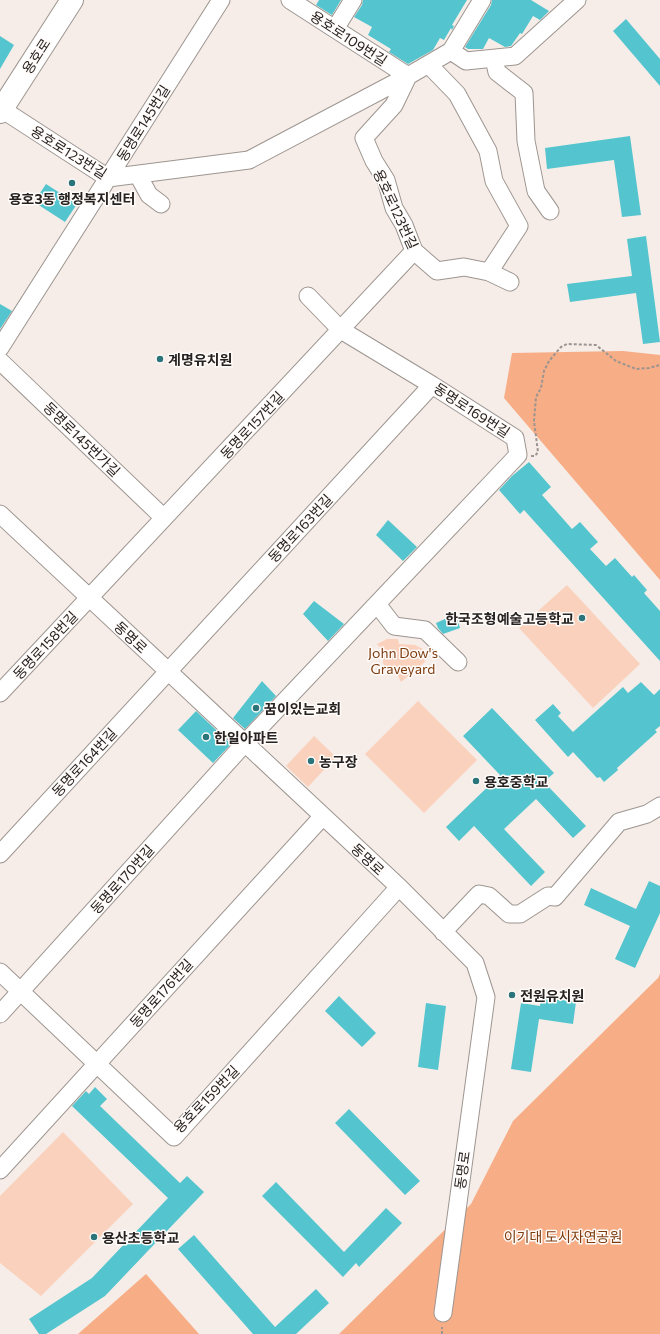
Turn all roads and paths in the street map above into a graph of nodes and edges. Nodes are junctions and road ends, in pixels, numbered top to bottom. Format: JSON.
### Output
{"nodes":[{"id":1,"x":72,"y":0,"type":"edge"},
{"id":2,"x":221,"y":0,"type":"edge"},
{"id":3,"x":290,"y":0,"type":"edge"},
{"id":4,"x":353,"y":0,"type":"edge"},
{"id":5,"x":482,"y":0,"type":"edge"},
{"id":6,"x":577,"y":0,"type":"edge"},
{"id":7,"x":335,"y":29,"type":"junction"},
{"id":8,"x":451,"y":51,"type":"junction"},
{"id":9,"x":494,"y":59,"type":"junction"},
{"id":10,"x":429,"y":65,"type":"junction"},
{"id":11,"x":408,"y":76,"type":"junction"},
{"id":12,"x":1,"y":110,"type":"edge"},
{"id":13,"x":138,"y":175,"type":"junction"},
{"id":14,"x":108,"y":178,"type":"junction"},
{"id":15,"x":161,"y":204,"type":"dead end"},
{"id":16,"x":550,"y":211,"type":"dead end"},
{"id":17,"x":414,"y":251,"type":"junction"},
{"id":18,"x":489,"y":272,"type":"junction"},
{"id":19,"x":510,"y":282,"type":"dead end"},
{"id":20,"x":308,"y":296,"type":"dead end"},
{"id":21,"x":341,"y":330,"type":"junction"},
{"id":22,"x":0,"y":348,"type":"edge"},
{"id":23,"x":0,"y":361,"type":"edge"},
{"id":24,"x":660,"y":365,"type":"edge"},
{"id":25,"x":432,"y":385,"type":"junction"},
{"id":26,"x":518,"y":455,"type":"junction"},
{"id":27,"x":164,"y":518,"type":"junction"},
{"id":28,"x":3,"y":524,"type":"edge"},
{"id":29,"x":89,"y":598,"type":"junction"},
{"id":30,"x":377,"y":604,"type":"junction"},
{"id":31,"x":458,"y":662,"type":"dead end"},
{"id":32,"x":168,"y":671,"type":"junction"},
{"id":33,"x":0,"y":693,"type":"edge"},
{"id":34,"x":245,"y":743,"type":"junction"},
{"id":35,"x":660,"y":806,"type":"edge"},
{"id":36,"x":323,"y":816,"type":"junction"},
{"id":37,"x":0,"y":854,"type":"edge"},
{"id":38,"x":399,"y":888,"type":"junction"},
{"id":39,"x":443,"y":932,"type":"junction"},
{"id":40,"x":0,"y":972,"type":"edge"},
{"id":41,"x":20,"y":991,"type":"junction"},
{"id":42,"x":0,"y":1014,"type":"edge"},
{"id":43,"x":97,"y":1064,"type":"junction"},
{"id":44,"x":0,"y":1170,"type":"edge"},
{"id":45,"x":443,"y":1313,"type":"dead end"}],
"edges":[{"from":1,"to":12,"type":"main road","name":"용호로"},
{"from":2,"to":14,"type":"street","name":"동명로145번길"},
{"from":3,"to":7,"type":"street","name":"용호로109번길"},
{"from":4,"to":7,"type":"street"},
{"from":5,"to":8,"type":"street","name":"용호로123번길"},
{"from":6,"to":9,"type":"street"},
{"from":7,"to":11,"type":"street","name":"용호로109번길"},
{"from":8,"to":9,"type":"street"},
{"from":8,"to":10,"type":"street","name":"용호로123번길"},
{"from":9,"to":16,"type":"street"},
{"from":10,"to":11,"type":"street","name":"용호로123번길"},
{"from":10,"to":18,"type":"street"},
{"from":11,"to":13,"type":"street","name":"용호로123번길"},
{"from":11,"to":17,"type":"street","name":"용호로123번길"},
{"from":12,"to":14,"type":"street","name":"용호로123번길"},
{"from":13,"to":14,"type":"street","name":"용호로123번길"},
{"from":13,"to":15,"type":"street"},
{"from":14,"to":22,"type":"street","name":"동명로145번길"},
{"from":17,"to":18,"type":"street","name":"용호로123번길"},
{"from":17,"to":21,"type":"street","name":"동명로157번길"},
{"from":18,"to":19,"type":"street","name":"용호로123번길"},
{"from":20,"to":21,"type":"street","name":"동명로169번길"},
{"from":21,"to":25,"type":"street","name":"동명로169번길"},
{"from":21,"to":27,"type":"street","name":"동명로157번길"},
{"from":23,"to":27,"type":"street","name":"동명로145번가길"},
{"from":24,"to":26,"type":"path"},
{"from":25,"to":26,"type":"street","name":"동명로169번길"},
{"from":25,"to":32,"type":"street","name":"동명로163번길"},
{"from":26,"to":30,"type":"street","name":"동명로169번길"},
{"from":27,"to":29,"type":"street","name":"동명로157번길"},
{"from":28,"to":29,"type":"street","name":"동명로"},
{"from":29,"to":32,"type":"street","name":"동명로"},
{"from":29,"to":33,"type":"street","name":"동명로158번길"},
{"from":30,"to":31,"type":"street"},
{"from":30,"to":34,"type":"street","name":"동명로169번길"},
{"from":32,"to":34,"type":"street","name":"동명로"},
{"from":32,"to":37,"type":"street","name":"동명로164번길"},
{"from":34,"to":36,"type":"street","name":"동명로"},
{"from":34,"to":41,"type":"street","name":"동명로170번길"},
{"from":35,"to":39,"type":"street"},
{"from":36,"to":38,"type":"street","name":"동명로"},
{"from":36,"to":43,"type":"street","name":"동명로176번길"},
{"from":38,"to":39,"type":"street","name":"동명로"},
{"from":38,"to":43,"type":"street","name":"용호로159번길"},
{"from":39,"to":45,"type":"street","name":"동명로"},
{"from":40,"to":41,"type":"street","name":"용호로159번길"},
{"from":41,"to":42,"type":"street","name":"동명로170번길"},
{"from":41,"to":43,"type":"street","name":"용호로159번길"},
{"from":43,"to":44,"type":"street","name":"동명로176번길"}]}
